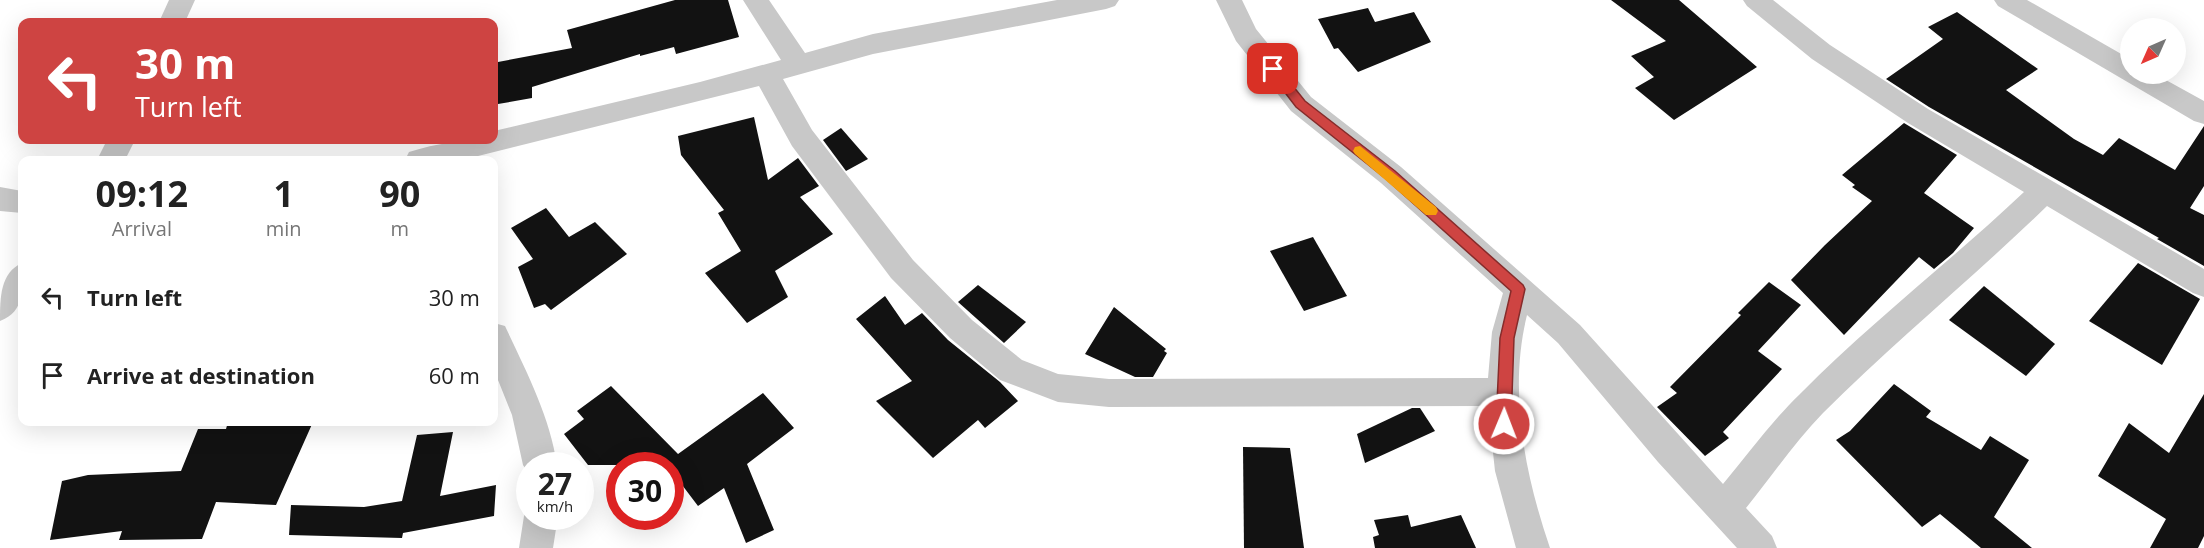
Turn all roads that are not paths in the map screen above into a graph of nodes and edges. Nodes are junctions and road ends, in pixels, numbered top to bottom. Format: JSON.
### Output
{"nodes":[{"id":1,"x":182,"y":0,"type":"edge"},
{"id":2,"x":756,"y":0,"type":"edge"},
{"id":3,"x":1106,"y":0,"type":"edge"},
{"id":4,"x":1229,"y":0,"type":"edge"},
{"id":5,"x":1756,"y":0,"type":"edge"},
{"id":6,"x":2007,"y":0,"type":"edge"},
{"id":7,"x":174,"y":18,"type":"edge"},
{"id":8,"x":798,"y":64,"type":"junction"},
{"id":9,"x":2120,"y":65,"type":"edge"},
{"id":10,"x":766,"y":73,"type":"junction"},
{"id":11,"x":2152,"y":84,"type":"edge"},
{"id":12,"x":2204,"y":114,"type":"edge"},
{"id":13,"x":460,"y":156,"type":"edge"},
{"id":14,"x":2044,"y":190,"type":"junction"},
{"id":15,"x":0,"y":199,"type":"edge"},
{"id":16,"x":18,"y":201,"type":"edge"},
{"id":17,"x":18,"y":282,"type":"edge"},
{"id":18,"x":2204,"y":284,"type":"edge"},
{"id":19,"x":1518,"y":289,"type":"junction"},
{"id":20,"x":0,"y":308,"type":"edge"},
{"id":21,"x":498,"y":345,"type":"edge"},
{"id":22,"x":1504,"y":392,"type":"junction"},
{"id":23,"x":539,"y":452,"type":"edge"},
{"id":24,"x":1724,"y":509,"type":"junction"},
{"id":25,"x":539,"y":530,"type":"edge"},
{"id":26,"x":536,"y":548,"type":"edge"},
{"id":27,"x":1533,"y":548,"type":"edge"},
{"id":28,"x":1760,"y":548,"type":"edge"}],
"edges":[{"from":1,"to":7,"type":"street"},
{"from":2,"to":8,"type":"street"},
{"from":3,"to":8,"type":"street"},
{"from":4,"to":19,"type":"street"},
{"from":5,"to":14,"type":"street"},
{"from":6,"to":9,"type":"street"},
{"from":8,"to":10,"type":"street"},
{"from":10,"to":13,"type":"street"},
{"from":10,"to":22,"type":"street"},
{"from":11,"to":12,"type":"street"},
{"from":14,"to":18,"type":"street"},
{"from":14,"to":24,"type":"street"},
{"from":15,"to":16,"type":"street"},
{"from":17,"to":20,"type":"street"},
{"from":19,"to":22,"type":"street"},
{"from":19,"to":24,"type":"street"},
{"from":21,"to":23,"type":"street"},
{"from":22,"to":27,"type":"street"},
{"from":24,"to":28,"type":"street"},
{"from":25,"to":26,"type":"street"}]}
